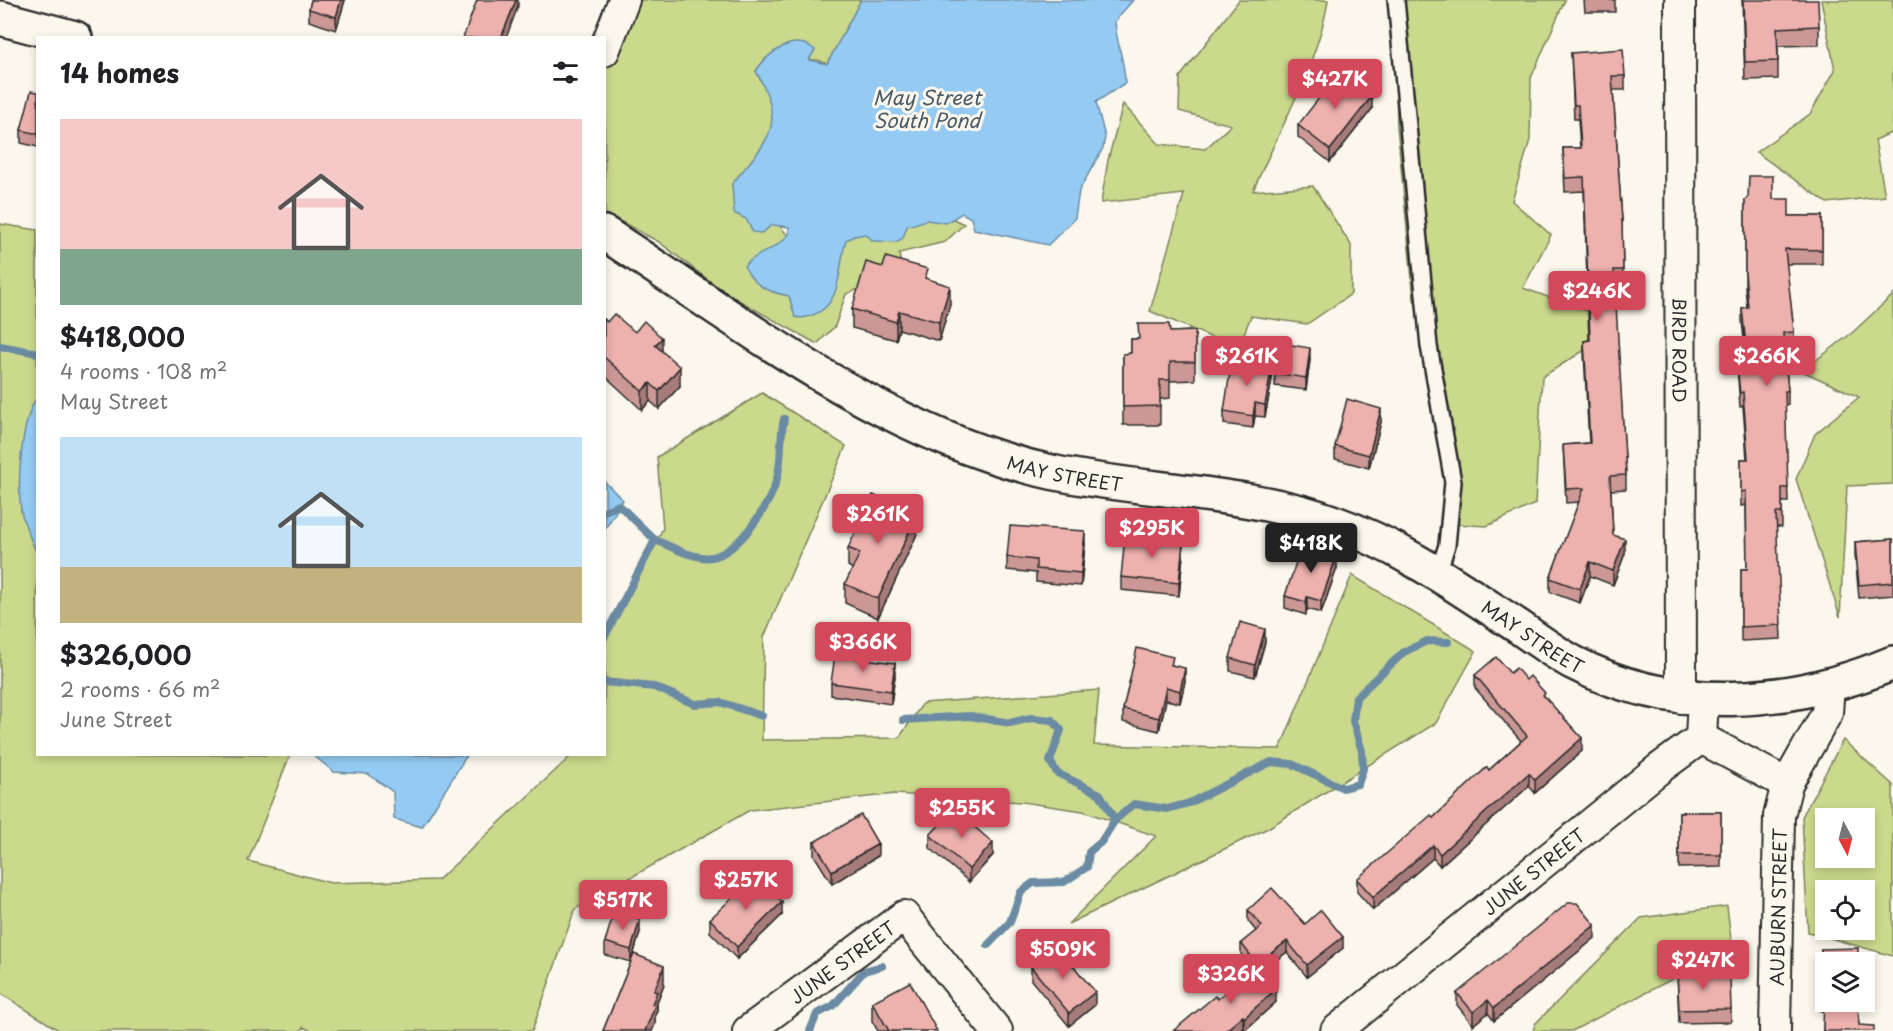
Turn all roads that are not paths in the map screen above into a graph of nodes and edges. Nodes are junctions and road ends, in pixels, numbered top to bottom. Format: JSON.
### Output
{"nodes":[{"id":1,"x":624,"y":0,"type":"edge"},
{"id":2,"x":1396,"y":0,"type":"edge"},
{"id":3,"x":1680,"y":0,"type":"edge"},
{"id":4,"x":0,"y":18,"type":"edge"},
{"id":5,"x":68,"y":36,"type":"edge"},
{"id":6,"x":606,"y":46,"type":"edge"},
{"id":7,"x":606,"y":234,"type":"edge"},
{"id":8,"x":1438,"y":573,"type":"junction"},
{"id":9,"x":1893,"y":663,"type":"edge"},
{"id":10,"x":1829,"y":684,"type":"junction"},
{"id":11,"x":1692,"y":698,"type":"junction"},
{"id":12,"x":1701,"y":738,"type":"junction"},
{"id":13,"x":1786,"y":784,"type":"junction"},
{"id":14,"x":748,"y":1031,"type":"edge"},
{"id":15,"x":997,"y":1031,"type":"edge"},
{"id":16,"x":1336,"y":1031,"type":"edge"},
{"id":17,"x":1775,"y":1031,"type":"edge"}],
"edges":[{"from":1,"to":6,"type":"street"},
{"from":2,"to":8,"type":"lane"},
{"from":3,"to":11,"type":"street","name":"BIRD ROAD"},
{"from":4,"to":5,"type":"street"},
{"from":7,"to":8,"type":"street","name":"MAY STREET"},
{"from":8,"to":11,"type":"street","name":"MAY STREET"},
{"from":9,"to":10,"type":"street","name":"MAY STREET"},
{"from":10,"to":11,"type":"street","name":"MAY STREET"},
{"from":10,"to":13,"type":"street","name":"AUBURN STREET"},
{"from":11,"to":12,"type":"street"},
{"from":12,"to":13,"type":"street"},
{"from":12,"to":16,"type":"street","name":"JUNE STREET"},
{"from":13,"to":17,"type":"street","name":"AUBURN STREET"},
{"from":14,"to":15,"type":"street","name":"JUNE STREET"}]}
